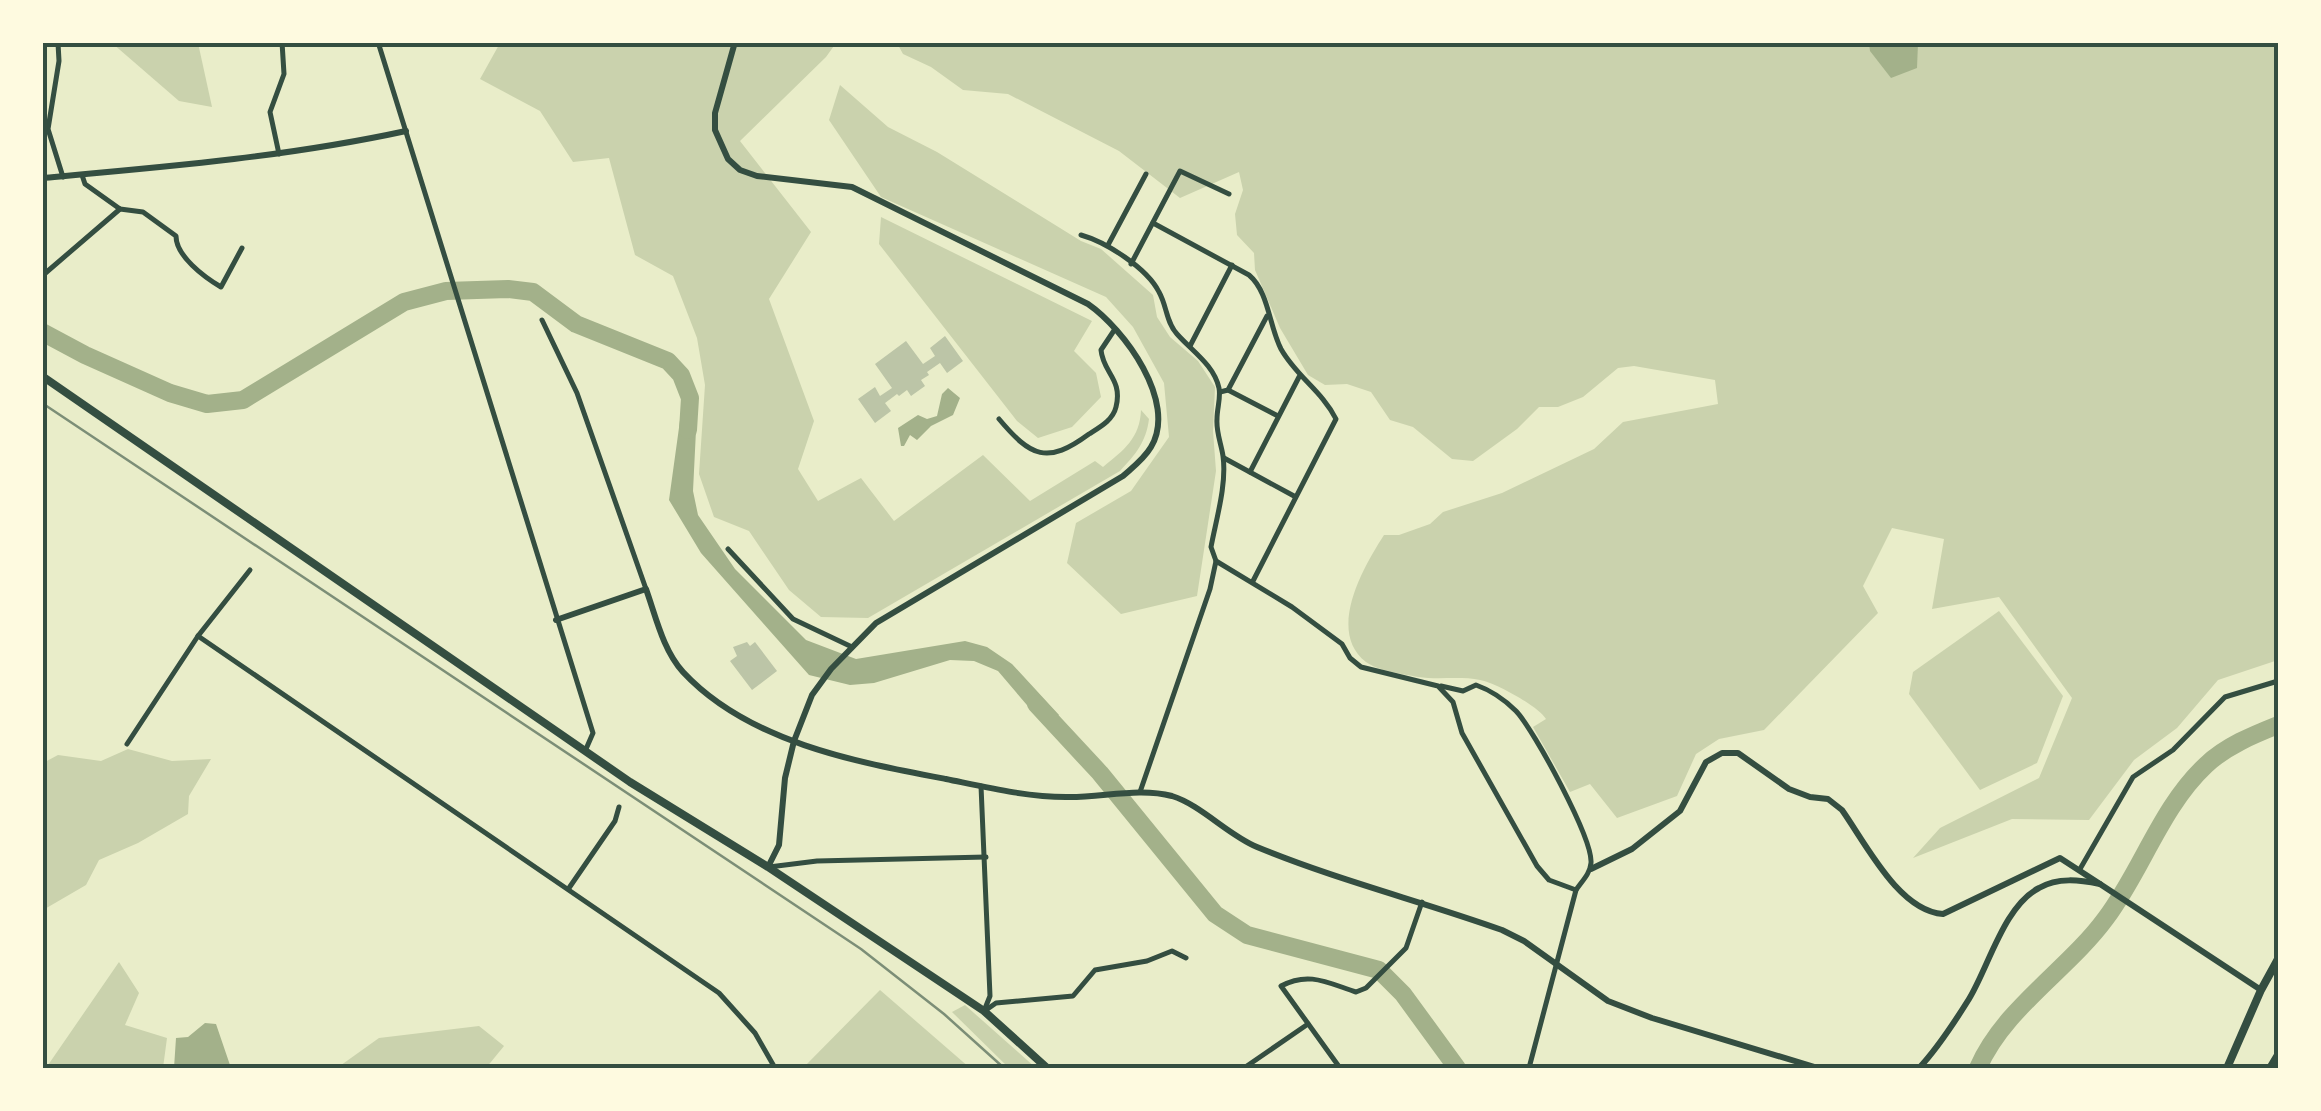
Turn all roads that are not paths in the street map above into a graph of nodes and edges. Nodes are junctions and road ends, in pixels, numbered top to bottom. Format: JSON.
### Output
{"nodes":[{"id":1,"x":282,"y":42,"type":"edge"},
{"id":2,"x":378,"y":42,"type":"edge"},
{"id":3,"x":734,"y":42,"type":"edge"},
{"id":4,"x":58,"y":44,"type":"edge"},
{"id":5,"x":406,"y":131,"type":"junction"},
{"id":6,"x":279,"y":154,"type":"junction"},
{"id":7,"x":1146,"y":174,"type":"dead end"},
{"id":8,"x":82,"y":175,"type":"junction"},
{"id":9,"x":63,"y":176,"type":"junction"},
{"id":10,"x":42,"y":178,"type":"edge"},
{"id":11,"x":1229,"y":194,"type":"dead end"},
{"id":12,"x":120,"y":209,"type":"junction"},
{"id":13,"x":1153,"y":223,"type":"junction"},
{"id":14,"x":1080,"y":235,"type":"dead end"},
{"id":15,"x":1108,"y":245,"type":"junction"},
{"id":16,"x":242,"y":248,"type":"dead end"},
{"id":17,"x":1130,"y":264,"type":"junction"},
{"id":18,"x":1232,"y":265,"type":"junction"},
{"id":19,"x":42,"y":276,"type":"edge"},
{"id":20,"x":1268,"y":314,"type":"junction"},
{"id":21,"x":542,"y":320,"type":"dead end"},
{"id":22,"x":1115,"y":328,"type":"junction"},
{"id":23,"x":1190,"y":346,"type":"junction"},
{"id":24,"x":42,"y":376,"type":"edge"},
{"id":25,"x":1300,"y":376,"type":"junction"},
{"id":26,"x":1224,"y":391,"type":"junction"},
{"id":27,"x":1278,"y":416,"type":"junction"},
{"id":28,"x":999,"y":420,"type":"dead end"},
{"id":29,"x":1224,"y":458,"type":"junction"},
{"id":30,"x":1250,"y":472,"type":"junction"},
{"id":31,"x":1294,"y":496,"type":"junction"},
{"id":32,"x":728,"y":548,"type":"dead end"},
{"id":33,"x":1216,"y":561,"type":"junction"},
{"id":34,"x":250,"y":570,"type":"dead end"},
{"id":35,"x":1253,"y":581,"type":"junction"},
{"id":36,"x":646,"y":589,"type":"junction"},
{"id":37,"x":556,"y":620,"type":"junction"},
{"id":38,"x":198,"y":636,"type":"junction"},
{"id":39,"x":852,"y":647,"type":"junction"},
{"id":40,"x":2278,"y":681,"type":"edge"},
{"id":41,"x":1438,"y":686,"type":"junction"},
{"id":42,"x":794,"y":741,"type":"junction"},
{"id":43,"x":127,"y":744,"type":"dead end"},
{"id":44,"x":586,"y":749,"type":"junction"},
{"id":45,"x":981,"y":786,"type":"junction"},
{"id":46,"x":1140,"y":792,"type":"junction"},
{"id":47,"x":619,"y":807,"type":"dead end"},
{"id":48,"x":986,"y":857,"type":"junction"},
{"id":49,"x":768,"y":867,"type":"junction"},
{"id":50,"x":1591,"y":869,"type":"junction"},
{"id":51,"x":2080,"y":869,"type":"junction"},
{"id":52,"x":2100,"y":884,"type":"junction"},
{"id":53,"x":569,"y":888,"type":"junction"},
{"id":54,"x":1576,"y":890,"type":"junction"},
{"id":55,"x":1422,"y":902,"type":"junction"},
{"id":56,"x":1186,"y":958,"type":"dead end"},
{"id":57,"x":2278,"y":958,"type":"edge"},
{"id":58,"x":1557,"y":965,"type":"junction"},
{"id":59,"x":2261,"y":990,"type":"junction"},
{"id":60,"x":984,"y":1011,"type":"junction"},
{"id":61,"x":1308,"y":1024,"type":"junction"},
{"id":62,"x":2278,"y":1053,"type":"edge"},
{"id":63,"x":775,"y":1068,"type":"edge"},
{"id":64,"x":1047,"y":1068,"type":"edge"},
{"id":65,"x":1244,"y":1068,"type":"edge"},
{"id":66,"x":1340,"y":1068,"type":"edge"},
{"id":67,"x":1529,"y":1068,"type":"edge"},
{"id":68,"x":1817,"y":1068,"type":"edge"},
{"id":69,"x":1919,"y":1068,"type":"edge"},
{"id":70,"x":2228,"y":1068,"type":"edge"},
{"id":71,"x":2269,"y":1068,"type":"edge"}],
"edges":[{"from":1,"to":6,"type":"street"},
{"from":2,"to":5,"type":"street"},
{"from":3,"to":22,"type":"street"},
{"from":4,"to":9,"type":"street"},
{"from":5,"to":6,"type":"street"},
{"from":5,"to":37,"type":"street"},
{"from":6,"to":8,"type":"street"},
{"from":7,"to":15,"type":"street"},
{"from":8,"to":9,"type":"street"},
{"from":8,"to":12,"type":"street"},
{"from":9,"to":10,"type":"street"},
{"from":11,"to":13,"type":"street"},
{"from":12,"to":16,"type":"street"},
{"from":12,"to":19,"type":"street"},
{"from":13,"to":17,"type":"street"},
{"from":13,"to":18,"type":"street"},
{"from":14,"to":15,"type":"street"},
{"from":15,"to":17,"type":"street"},
{"from":17,"to":23,"type":"street"},
{"from":18,"to":20,"type":"street"},
{"from":18,"to":23,"type":"street"},
{"from":20,"to":25,"type":"street"},
{"from":20,"to":26,"type":"street"},
{"from":21,"to":36,"type":"street"},
{"from":22,"to":28,"type":"street"},
{"from":22,"to":39,"type":"street"},
{"from":23,"to":26,"type":"street"},
{"from":24,"to":44,"type":"main road"},
{"from":25,"to":27,"type":"street"},
{"from":25,"to":31,"type":"street"},
{"from":26,"to":27,"type":"street"},
{"from":26,"to":29,"type":"street"},
{"from":27,"to":30,"type":"street"},
{"from":29,"to":30,"type":"street"},
{"from":29,"to":33,"type":"street"},
{"from":30,"to":31,"type":"street"},
{"from":31,"to":35,"type":"street"},
{"from":32,"to":39,"type":"street"},
{"from":33,"to":35,"type":"street"},
{"from":33,"to":46,"type":"street"},
{"from":34,"to":38,"type":"street"},
{"from":35,"to":41,"type":"street"},
{"from":36,"to":37,"type":"street"},
{"from":36,"to":42,"type":"street"},
{"from":37,"to":44,"type":"street"},
{"from":38,"to":43,"type":"street"},
{"from":38,"to":53,"type":"street"},
{"from":39,"to":42,"type":"street"},
{"from":40,"to":51,"type":"street"},
{"from":41,"to":50,"type":"street"},
{"from":41,"to":54,"type":"street"},
{"from":42,"to":45,"type":"street"},
{"from":42,"to":49,"type":"street"},
{"from":44,"to":49,"type":"main road"},
{"from":45,"to":46,"type":"street"},
{"from":45,"to":48,"type":"street"},
{"from":46,"to":55,"type":"street"},
{"from":47,"to":53,"type":"street"},
{"from":48,"to":49,"type":"street"},
{"from":48,"to":60,"type":"street"},
{"from":49,"to":60,"type":"main road"},
{"from":50,"to":51,"type":"street"},
{"from":50,"to":54,"type":"street"},
{"from":51,"to":52,"type":"street"},
{"from":52,"to":59,"type":"street"},
{"from":52,"to":69,"type":"street"},
{"from":53,"to":63,"type":"street"},
{"from":54,"to":58,"type":"street"},
{"from":55,"to":58,"type":"street"},
{"from":55,"to":61,"type":"street"},
{"from":56,"to":60,"type":"street"},
{"from":57,"to":59,"type":"main road"},
{"from":58,"to":67,"type":"street"},
{"from":58,"to":68,"type":"street"},
{"from":59,"to":70,"type":"main road"},
{"from":60,"to":64,"type":"main road"},
{"from":61,"to":65,"type":"street"},
{"from":61,"to":66,"type":"street"},
{"from":62,"to":71,"type":"street"}]}
